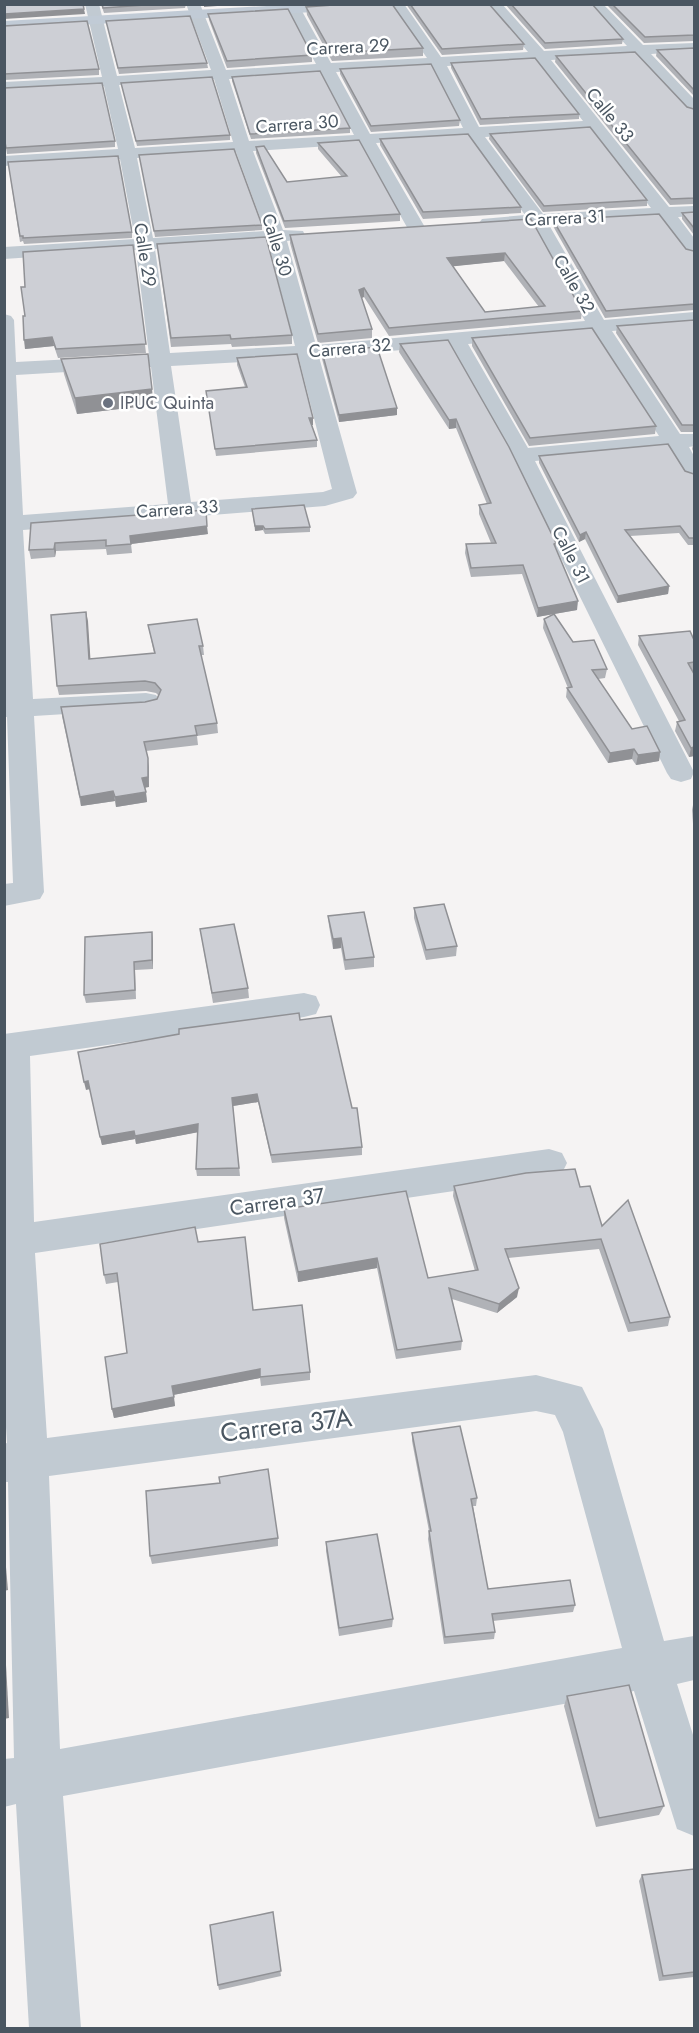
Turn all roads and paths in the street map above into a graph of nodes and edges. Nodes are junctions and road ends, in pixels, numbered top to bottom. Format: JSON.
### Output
{"nodes":[{"id":1,"x":388,"y":4,"type":"edge"},
{"id":2,"x":396,"y":4,"type":"edge"},
{"id":3,"x":494,"y":4,"type":"edge"},
{"id":4,"x":595,"y":4,"type":"edge"},
{"id":5,"x":293,"y":7,"type":"edge"},
{"id":6,"x":195,"y":10,"type":"edge"},
{"id":7,"x":93,"y":12,"type":"edge"},
{"id":8,"x":4,"y":25,"type":"edge"},
{"id":9,"x":694,"y":47,"type":"edge"},
{"id":10,"x":640,"y":50,"type":"junction"},
{"id":11,"x":538,"y":55,"type":"junction"},
{"id":12,"x":437,"y":62,"type":"junction"},
{"id":13,"x":327,"y":68,"type":"junction"},
{"id":14,"x":220,"y":75,"type":"junction"},
{"id":15,"x":109,"y":81,"type":"junction"},
{"id":16,"x":4,"y":87,"type":"edge"},
{"id":17,"x":694,"y":108,"type":"edge"},
{"id":18,"x":593,"y":125,"type":"junction"},
{"id":19,"x":473,"y":131,"type":"junction"},
{"id":20,"x":363,"y":139,"type":"junction"},
{"id":21,"x":243,"y":147,"type":"junction"},
{"id":22,"x":128,"y":154,"type":"junction"},
{"id":23,"x":4,"y":161,"type":"edge"},
{"id":24,"x":694,"y":212,"type":"edge"},
{"id":25,"x":666,"y":213,"type":"junction"},
{"id":26,"x":537,"y":219,"type":"junction"},
{"id":27,"x":472,"y":224,"type":"edge"},
{"id":28,"x":439,"y":227,"type":"edge"},
{"id":29,"x":417,"y":229,"type":"junction"},
{"id":30,"x":394,"y":230,"type":"edge"},
{"id":31,"x":311,"y":234,"type":"edge"},
{"id":32,"x":276,"y":236,"type":"junction"},
{"id":33,"x":145,"y":246,"type":"junction"},
{"id":34,"x":694,"y":250,"type":"edge"},
{"id":35,"x":4,"y":253,"type":"edge"},
{"id":36,"x":694,"y":318,"type":"edge"},
{"id":37,"x":4,"y":320,"type":"edge"},
{"id":38,"x":598,"y":326,"type":"junction"},
{"id":39,"x":455,"y":339,"type":"junction"},
{"id":40,"x":306,"y":352,"type":"junction"},
{"id":41,"x":161,"y":362,"type":"junction"},
{"id":42,"x":5,"y":369,"type":"edge"},
{"id":43,"x":685,"y":440,"type":"edge"},
{"id":44,"x":520,"y":455,"type":"junction"},
{"id":45,"x":694,"y":472,"type":"edge"},
{"id":46,"x":346,"y":490,"type":"joint"},
{"id":47,"x":180,"y":508,"type":"junction"},
{"id":48,"x":8,"y":524,"type":"edge"},
{"id":49,"x":10,"y":609,"type":"edge"},
{"id":50,"x":146,"y":701,"type":"edge"},
{"id":51,"x":13,"y":709,"type":"edge"},
{"id":52,"x":681,"y":774,"type":"dead end"},
{"id":53,"x":4,"y":895,"type":"edge"},
{"id":54,"x":304,"y":1005,"type":"dead end"},
{"id":55,"x":9,"y":1047,"type":"edge"},
{"id":56,"x":549,"y":1163,"type":"dead end"},
{"id":57,"x":10,"y":1241,"type":"edge"},
{"id":58,"x":16,"y":1461,"type":"edge"},
{"id":59,"x":694,"y":1658,"type":"edge"},
{"id":60,"x":649,"y":1666,"type":"junction"},
{"id":61,"x":21,"y":1780,"type":"edge"},
{"id":62,"x":694,"y":1812,"type":"edge"},
{"id":63,"x":55,"y":2028,"type":"edge"}],
"edges":[{"from":1,"to":5,"type":"street"},
{"from":2,"to":12,"type":"street","name":"Calle 32"},
{"from":3,"to":11,"type":"street","name":"Calle 33"},
{"from":4,"to":10,"type":"street"},
{"from":5,"to":6,"type":"street"},
{"from":5,"to":13,"type":"street"},
{"from":6,"to":7,"type":"street"},
{"from":6,"to":14,"type":"street","name":"Calle 30"},
{"from":7,"to":8,"type":"street"},
{"from":7,"to":15,"type":"street","name":"Calle 29"},
{"from":9,"to":10,"type":"street","name":"Carrera 29"},
{"from":10,"to":11,"type":"street","name":"Carrera 29"},
{"from":10,"to":17,"type":"street"},
{"from":11,"to":12,"type":"street","name":"Carrera 29"},
{"from":11,"to":18,"type":"street","name":"Calle 33"},
{"from":12,"to":13,"type":"street","name":"Carrera 29"},
{"from":12,"to":19,"type":"street","name":"Calle 32"},
{"from":13,"to":14,"type":"street","name":"Carrera 29"},
{"from":13,"to":20,"type":"street"},
{"from":14,"to":15,"type":"street","name":"Carrera 29"},
{"from":14,"to":21,"type":"street","name":"Calle 30"},
{"from":15,"to":16,"type":"street","name":"Carrera 29"},
{"from":15,"to":22,"type":"street","name":"Calle 29"},
{"from":18,"to":19,"type":"street","name":"Carrera 30"},
{"from":18,"to":25,"type":"street","name":"Calle 33"},
{"from":19,"to":20,"type":"street","name":"Carrera 30"},
{"from":19,"to":26,"type":"street","name":"Calle 32"},
{"from":20,"to":21,"type":"street","name":"Carrera 30"},
{"from":20,"to":29,"type":"street"},
{"from":21,"to":22,"type":"street","name":"Carrera 30"},
{"from":21,"to":32,"type":"street","name":"Calle 30"},
{"from":22,"to":23,"type":"street","name":"Carrera 30"},
{"from":22,"to":33,"type":"street","name":"Calle 29"},
{"from":24,"to":25,"type":"street","name":"Carrera 31"},
{"from":25,"to":26,"type":"street","name":"Carrera 31"},
{"from":25,"to":34,"type":"street","name":"Calle 33"},
{"from":26,"to":27,"type":"street","name":"Carrera 31"},
{"from":26,"to":38,"type":"street","name":"Calle 32"},
{"from":28,"to":29,"type":"street"},
{"from":29,"to":30,"type":"street"},
{"from":31,"to":32,"type":"street"},
{"from":32,"to":33,"type":"street"},
{"from":32,"to":40,"type":"street","name":"Calle 30"},
{"from":33,"to":35,"type":"street"},
{"from":33,"to":41,"type":"street","name":"Calle 29"},
{"from":36,"to":38,"type":"street","name":"Carrera 32"},
{"from":37,"to":42,"type":"street"},
{"from":38,"to":39,"type":"street","name":"Carrera 32"},
{"from":38,"to":43,"type":"street","name":"Calle 32"},
{"from":39,"to":40,"type":"street","name":"Carrera 32"},
{"from":39,"to":44,"type":"street","name":"Calle 31"},
{"from":40,"to":41,"type":"street","name":"Carrera 32"},
{"from":40,"to":46,"type":"street","name":"Calle 30"},
{"from":41,"to":42,"type":"street","name":"Carrera 32"},
{"from":41,"to":47,"type":"street","name":"Calle 29"},
{"from":42,"to":48,"type":"street"},
{"from":43,"to":44,"type":"street"},
{"from":43,"to":45,"type":"street","name":"Calle 32"},
{"from":44,"to":52,"type":"street","name":"Calle 31"},
{"from":46,"to":47,"type":"street","name":"Carrera 33"},
{"from":47,"to":48,"type":"street","name":"Carrera 33"},
{"from":48,"to":49,"type":"street"},
{"from":49,"to":51,"type":"street"},
{"from":50,"to":51,"type":"street"},
{"from":51,"to":53,"type":"street"},
{"from":54,"to":55,"type":"street"},
{"from":55,"to":57,"type":"street"},
{"from":56,"to":57,"type":"street","name":"Carrera 37"},
{"from":57,"to":58,"type":"street"},
{"from":58,"to":60,"type":"street","name":"Carrera 37A"},
{"from":58,"to":61,"type":"street"},
{"from":59,"to":60,"type":"street"},
{"from":60,"to":61,"type":"street"},
{"from":60,"to":62,"type":"street"},
{"from":61,"to":63,"type":"street"}]}
